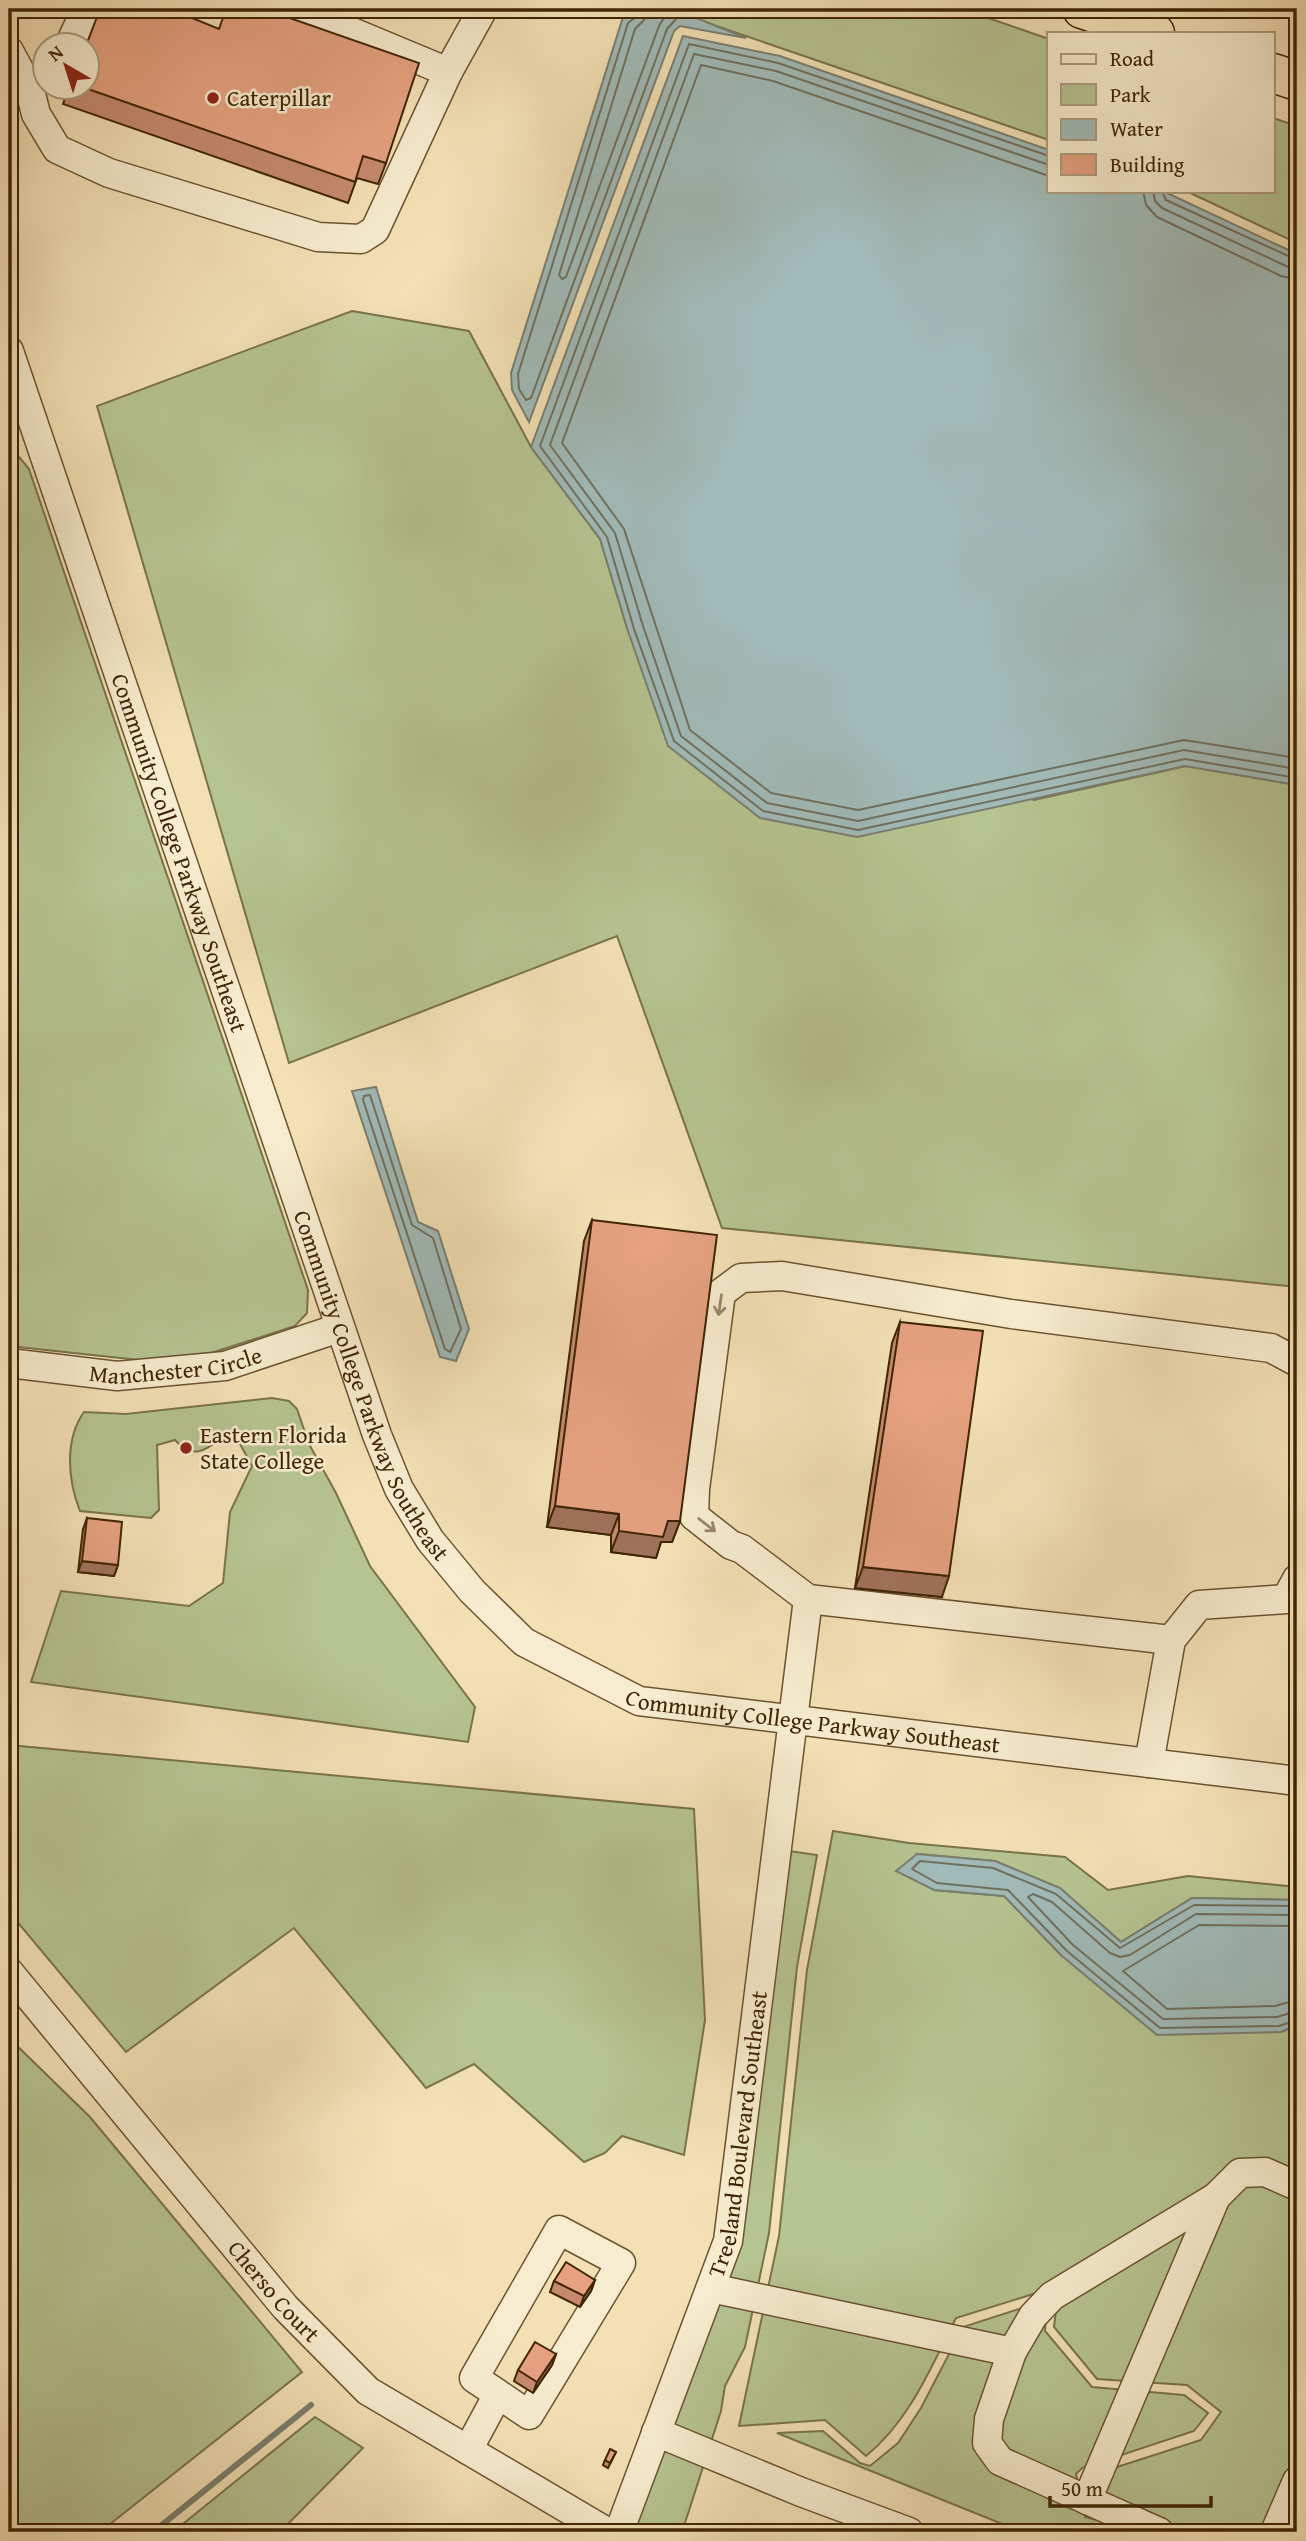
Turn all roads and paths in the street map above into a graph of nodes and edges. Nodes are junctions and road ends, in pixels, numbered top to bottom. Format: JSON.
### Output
{"nodes":[{"id":1,"x":86,"y":9,"type":"edge"},
{"id":2,"x":297,"y":9,"type":"edge"},
{"id":3,"x":483,"y":9,"type":"edge"},
{"id":4,"x":1082,"y":9,"type":"edge"},
{"id":5,"x":75,"y":32,"type":"edge"},
{"id":6,"x":1152,"y":32,"type":"edge"},
{"id":7,"x":9,"y":51,"type":"edge"},
{"id":8,"x":448,"y":72,"type":"junction"},
{"id":9,"x":1274,"y":73,"type":"edge"},
{"id":10,"x":1297,"y":81,"type":"edge"},
{"id":11,"x":28,"y":88,"type":"edge"},
{"id":12,"x":9,"y":351,"type":"edge"},
{"id":13,"x":21,"y":426,"type":"edge"},
{"id":14,"x":339,"y":1328,"type":"junction"},
{"id":15,"x":1297,"y":1362,"type":"edge"},
{"id":16,"x":9,"y":1363,"type":"edge"},
{"id":17,"x":1297,"y":1579,"type":"edge"},
{"id":18,"x":808,"y":1599,"type":"junction"},
{"id":19,"x":1171,"y":1640,"type":"junction"},
{"id":20,"x":794,"y":1719,"type":"junction"},
{"id":21,"x":1149,"y":1763,"type":"junction"},
{"id":22,"x":1297,"y":1781,"type":"edge"},
{"id":23,"x":9,"y":1972,"type":"edge"},
{"id":24,"x":1297,"y":2186,"type":"edge"},
{"id":25,"x":1216,"y":2197,"type":"junction"},
{"id":26,"x":710,"y":2288,"type":"junction"},
{"id":27,"x":1012,"y":2353,"type":"junction"},
{"id":28,"x":498,"y":2394,"type":"junction"},
{"id":29,"x":656,"y":2432,"type":"junction"},
{"id":30,"x":468,"y":2450,"type":"junction"},
{"id":31,"x":1297,"y":2481,"type":"edge"},
{"id":32,"x":1087,"y":2500,"type":"junction"},
{"id":33,"x":607,"y":2532,"type":"edge"},
{"id":34,"x":619,"y":2532,"type":"edge"},
{"id":35,"x":909,"y":2532,"type":"edge"},
{"id":36,"x":1159,"y":2532,"type":"edge"},
{"id":37,"x":1275,"y":2532,"type":"edge"}],
"edges":[{"from":1,"to":5,"type":"street"},
{"from":2,"to":8,"type":"street"},
{"from":3,"to":8,"type":"street"},
{"from":4,"to":6,"type":"highway"},
{"from":7,"to":11,"type":"street"},
{"from":8,"to":11,"type":"street"},
{"from":9,"to":10,"type":"highway"},
{"from":12,"to":13,"type":"street","name":"Community College Parkway Southeast"},
{"from":13,"to":14,"type":"street","name":"Community College Parkway Southeast"},
{"from":14,"to":16,"type":"street","name":"Manchester Circle"},
{"from":14,"to":20,"type":"street","name":"Community College Parkway Southeast"},
{"from":15,"to":18,"type":"street","one_way":true},
{"from":17,"to":19,"type":"street"},
{"from":18,"to":19,"type":"street"},
{"from":18,"to":20,"type":"street","name":"Treeland Boulevard Southeast"},
{"from":19,"to":21,"type":"street"},
{"from":20,"to":21,"type":"street","name":"Community College Parkway Southeast"},
{"from":20,"to":26,"type":"street","name":"Treeland Boulevard Southeast"},
{"from":21,"to":22,"type":"street","name":"Community College Parkway Southeast"},
{"from":23,"to":30,"type":"street","name":"Cherso Court"},
{"from":24,"to":25,"type":"street"},
{"from":25,"to":27,"type":"street"},
{"from":25,"to":32,"type":"street"},
{"from":26,"to":27,"type":"street"},
{"from":26,"to":29,"type":"street","name":"Treeland Boulevard Southeast"},
{"from":27,"to":32,"type":"street"},
{"from":28,"to":28,"type":"street"},
{"from":28,"to":30,"type":"street"},
{"from":29,"to":34,"type":"street","name":"Treeland Boulevard Southeast"},
{"from":29,"to":35,"type":"street"},
{"from":30,"to":33,"type":"street","name":"Cherso Court"},
{"from":31,"to":37,"type":"street"},
{"from":32,"to":36,"type":"street"}]}
